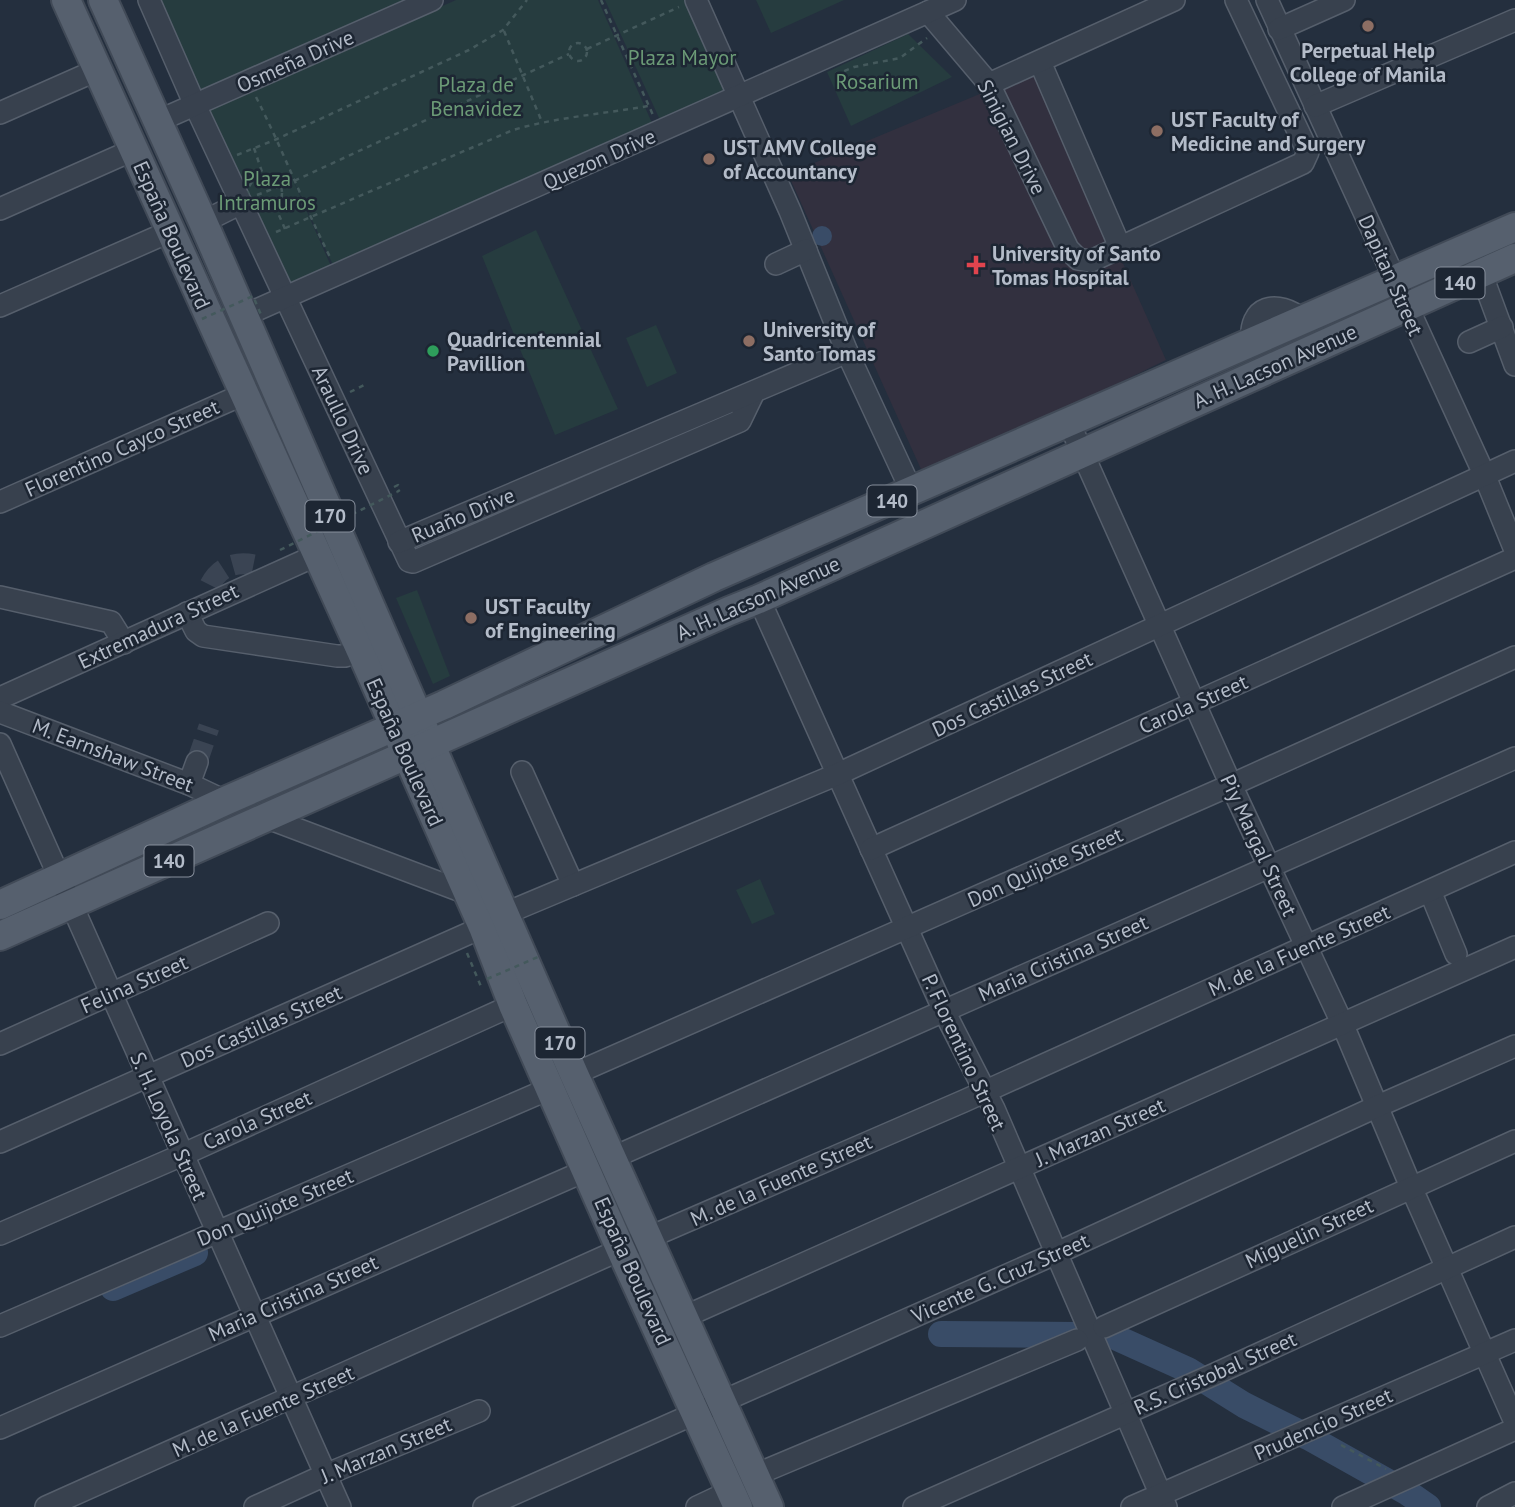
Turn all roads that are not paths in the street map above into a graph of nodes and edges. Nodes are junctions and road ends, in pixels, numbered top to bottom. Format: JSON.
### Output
{"nodes":[{"id":1,"x":66,"y":0,"type":"edge"},
{"id":2,"x":103,"y":0,"type":"edge"},
{"id":3,"x":149,"y":0,"type":"edge"},
{"id":4,"x":432,"y":0,"type":"edge"},
{"id":5,"x":955,"y":0,"type":"edge"},
{"id":6,"x":1174,"y":0,"type":"edge"},
{"id":7,"x":1236,"y":0,"type":"edge"},
{"id":8,"x":1267,"y":0,"type":"edge"},
{"id":9,"x":1344,"y":0,"type":"edge"},
{"id":10,"x":690,"y":3,"type":"edge"},
{"id":11,"x":934,"y":20,"type":"junction"},
{"id":12,"x":1515,"y":20,"type":"edge"},
{"id":13,"x":1279,"y":29,"type":"junction"},
{"id":14,"x":1040,"y":62,"type":"junction"},
{"id":15,"x":97,"y":70,"type":"junction"},
{"id":16,"x":989,"y":84,"type":"junction"},
{"id":17,"x":738,"y":97,"type":"junction"},
{"id":18,"x":195,"y":105,"type":"junction"},
{"id":19,"x":1315,"y":106,"type":"junction"},
{"id":20,"x":0,"y":113,"type":"edge"},
{"id":21,"x":158,"y":121,"type":"junction"},
{"id":22,"x":133,"y":150,"type":"junction"},
{"id":23,"x":245,"y":201,"type":"junction"},
{"id":24,"x":0,"y":209,"type":"edge"},
{"id":25,"x":203,"y":222,"type":"junction"},
{"id":26,"x":1515,"y":227,"type":"edge"},
{"id":27,"x":171,"y":231,"type":"junction"},
{"id":28,"x":1120,"y":247,"type":"junction"},
{"id":29,"x":806,"y":250,"type":"junction"},
{"id":30,"x":1515,"y":258,"type":"edge"},
{"id":31,"x":776,"y":264,"type":"dead end"},
{"id":32,"x":1481,"y":273,"type":"junction"},
{"id":33,"x":1394,"y":280,"type":"junction"},
{"id":34,"x":286,"y":298,"type":"junction"},
{"id":35,"x":0,"y":306,"type":"edge"},
{"id":36,"x":1406,"y":307,"type":"junction"},
{"id":37,"x":252,"y":316,"type":"junction"},
{"id":38,"x":1502,"y":327,"type":"junction"},
{"id":39,"x":1469,"y":342,"type":"dead end"},
{"id":40,"x":848,"y":352,"type":"junction"},
{"id":41,"x":1515,"y":365,"type":"edge"},
{"id":42,"x":244,"y":394,"type":"junction"},
{"id":43,"x":1069,"y":423,"type":"junction"},
{"id":44,"x":1083,"y":453,"type":"junction"},
{"id":45,"x":1515,"y":461,"type":"edge"},
{"id":46,"x":1483,"y":474,"type":"junction"},
{"id":47,"x":912,"y":492,"type":"junction"},
{"id":48,"x":0,"y":502,"type":"edge"},
{"id":49,"x":399,"y":542,"type":"joint"},
{"id":50,"x":1515,"y":550,"type":"edge"},
{"id":51,"x":317,"y":555,"type":"junction"},
{"id":52,"x":1515,"y":558,"type":"edge"},
{"id":53,"x":0,"y":597,"type":"edge"},
{"id":54,"x":759,"y":599,"type":"junction"},
{"id":55,"x":187,"y":613,"type":"junction"},
{"id":56,"x":1160,"y":627,"type":"junction"},
{"id":57,"x":124,"y":643,"type":"junction"},
{"id":58,"x":361,"y":651,"type":"junction"},
{"id":59,"x":1515,"y":657,"type":"edge"},
{"id":60,"x":0,"y":698,"type":"edge"},
{"id":61,"x":1195,"y":704,"type":"junction"},
{"id":62,"x":0,"y":712,"type":"edge"},
{"id":63,"x":406,"y":721,"type":"junction"},
{"id":64,"x":0,"y":744,"type":"edge"},
{"id":65,"x":431,"y":744,"type":"junction"},
{"id":66,"x":406,"y":756,"type":"junction"},
{"id":67,"x":1515,"y":758,"type":"edge"},
{"id":68,"x":197,"y":762,"type":"tunnel mouth"},
{"id":69,"x":522,"y":772,"type":"dead end"},
{"id":70,"x":838,"y":774,"type":"junction"},
{"id":71,"x":189,"y":784,"type":"junction"},
{"id":72,"x":1231,"y":785,"type":"junction"},
{"id":73,"x":225,"y":800,"type":"junction"},
{"id":74,"x":265,"y":817,"type":"junction"},
{"id":75,"x":871,"y":849,"type":"junction"},
{"id":76,"x":1515,"y":852,"type":"edge"},
{"id":77,"x":1270,"y":867,"type":"junction"},
{"id":78,"x":61,"y":878,"type":"junction"},
{"id":79,"x":573,"y":885,"type":"junction"},
{"id":80,"x":1430,"y":891,"type":"junction"},
{"id":81,"x":468,"y":894,"type":"junction"},
{"id":82,"x":0,"y":905,"type":"edge"},
{"id":83,"x":73,"y":905,"type":"junction"},
{"id":84,"x":268,"y":923,"type":"dead end"},
{"id":85,"x":906,"y":928,"type":"junction"},
{"id":86,"x":483,"y":929,"type":"junction"},
{"id":87,"x":0,"y":936,"type":"edge"},
{"id":88,"x":1306,"y":947,"type":"junction"},
{"id":89,"x":1515,"y":947,"type":"edge"},
{"id":90,"x":1456,"y":954,"type":"dead end"},
{"id":91,"x":110,"y":995,"type":"junction"},
{"id":92,"x":513,"y":1005,"type":"junction"},
{"id":93,"x":944,"y":1011,"type":"junction"},
{"id":94,"x":1342,"y":1023,"type":"junction"},
{"id":95,"x":0,"y":1044,"type":"edge"},
{"id":96,"x":1515,"y":1045,"type":"edge"},
{"id":97,"x":147,"y":1077,"type":"junction"},
{"id":98,"x":562,"y":1081,"type":"junction"},
{"id":99,"x":985,"y":1091,"type":"junction"},
{"id":100,"x":1378,"y":1106,"type":"junction"},
{"id":101,"x":1515,"y":1141,"type":"edge"},
{"id":102,"x":0,"y":1142,"type":"edge"},
{"id":103,"x":182,"y":1155,"type":"junction"},
{"id":104,"x":600,"y":1164,"type":"junction"},
{"id":105,"x":1018,"y":1169,"type":"junction"},
{"id":106,"x":1410,"y":1187,"type":"junction"},
{"id":107,"x":218,"y":1232,"type":"junction"},
{"id":108,"x":0,"y":1234,"type":"edge"},
{"id":109,"x":1515,"y":1237,"type":"edge"},
{"id":110,"x":649,"y":1239,"type":"junction"},
{"id":111,"x":621,"y":1251,"type":"junction"},
{"id":112,"x":1057,"y":1253,"type":"junction"},
{"id":113,"x":1446,"y":1267,"type":"junction"},
{"id":114,"x":255,"y":1315,"type":"junction"},
{"id":115,"x":684,"y":1317,"type":"junction"},
{"id":116,"x":0,"y":1326,"type":"edge"},
{"id":117,"x":1088,"y":1329,"type":"junction"},
{"id":118,"x":1515,"y":1340,"type":"edge"},
{"id":119,"x":1485,"y":1353,"type":"junction"},
{"id":120,"x":292,"y":1398,"type":"junction"},
{"id":121,"x":722,"y":1402,"type":"junction"},
{"id":122,"x":479,"y":1412,"type":"dead end"},
{"id":123,"x":696,"y":1413,"type":"junction"},
{"id":124,"x":1124,"y":1414,"type":"junction"},
{"id":125,"x":1515,"y":1422,"type":"edge"},
{"id":126,"x":0,"y":1428,"type":"edge"},
{"id":127,"x":1515,"y":1429,"type":"edge"},
{"id":128,"x":326,"y":1475,"type":"junction"},
{"id":129,"x":755,"y":1475,"type":"junction"},
{"id":130,"x":1515,"y":1493,"type":"edge"},
{"id":131,"x":735,"y":1499,"type":"edge"},
{"id":132,"x":1163,"y":1501,"type":"edge"},
{"id":133,"x":46,"y":1507,"type":"edge"},
{"id":134,"x":255,"y":1507,"type":"edge"},
{"id":135,"x":340,"y":1507,"type":"edge"},
{"id":136,"x":484,"y":1507,"type":"edge"},
{"id":137,"x":697,"y":1507,"type":"edge"},
{"id":138,"x":769,"y":1507,"type":"edge"},
{"id":139,"x":914,"y":1507,"type":"edge"},
{"id":140,"x":1132,"y":1507,"type":"edge"},
{"id":141,"x":1343,"y":1507,"type":"edge"},
{"id":142,"x":1488,"y":1507,"type":"edge"}],
"edges":[{"from":1,"to":15,"type":"main road","name":"España Boulevard","number":"170"},
{"from":2,"to":21,"type":"main road","name":"España Boulevard","number":"170"},
{"from":3,"to":18,"type":"street"},
{"from":4,"to":18,"type":"street","name":"Osmeña Drive"},
{"from":5,"to":11,"type":"street","name":"Quezon Drive"},
{"from":6,"to":14,"type":"street"},
{"from":7,"to":28,"type":"street"},
{"from":8,"to":13,"type":"street","name":"Dapitan Street"},
{"from":9,"to":13,"type":"street"},
{"from":10,"to":17,"type":"street"},
{"from":11,"to":16,"type":"street","name":"Sinigian Drive"},
{"from":11,"to":17,"type":"street","name":"Quezon Drive"},
{"from":12,"to":19,"type":"street"},
{"from":13,"to":19,"type":"street","name":"Dapitan Street"},
{"from":14,"to":16,"type":"street"},
{"from":14,"to":28,"type":"street"},
{"from":15,"to":20,"type":"street"},
{"from":15,"to":22,"type":"main road","name":"España Boulevard","number":"170"},
{"from":16,"to":28,"type":"street","name":"Sinigian Drive"},
{"from":17,"to":29,"type":"street"},
{"from":17,"to":34,"type":"street","name":"Quezon Drive"},
{"from":18,"to":21,"type":"street","name":"Osmeña Drive"},
{"from":18,"to":23,"type":"street"},
{"from":19,"to":33,"type":"street","name":"Dapitan Street"},
{"from":21,"to":25,"type":"main road","name":"España Boulevard","number":"170"},
{"from":22,"to":24,"type":"street"},
{"from":22,"to":27,"type":"main road","name":"España Boulevard","number":"170"},
{"from":23,"to":25,"type":"street"},
{"from":23,"to":34,"type":"street"},
{"from":25,"to":37,"type":"main road","name":"España Boulevard","number":"170"},
{"from":26,"to":33,"type":"main road","name":"A. H. Lacson Avenue","number":"140"},
{"from":27,"to":35,"type":"street"},
{"from":27,"to":42,"type":"main road","name":"España Boulevard","number":"170"},
{"from":29,"to":31,"type":"street"},
{"from":29,"to":40,"type":"street"},
{"from":30,"to":32,"type":"main road","name":"A. H. Lacson Avenue","number":"140"},
{"from":32,"to":36,"type":"main road","name":"A. H. Lacson Avenue","number":"140"},
{"from":32,"to":38,"type":"street"},
{"from":33,"to":36,"type":"street","name":"Dapitan Street"},
{"from":33,"to":43,"type":"main road","name":"A. H. Lacson Avenue","number":"140"},
{"from":34,"to":37,"type":"street","name":"Quezon Drive"},
{"from":34,"to":49,"type":"street","name":"Araullo Drive"},
{"from":36,"to":44,"type":"main road","name":"A. H. Lacson Avenue","number":"140"},
{"from":36,"to":46,"type":"street","name":"Dapitan Street"},
{"from":37,"to":63,"type":"main road","name":"España Boulevard","number":"170"},
{"from":38,"to":39,"type":"street"},
{"from":38,"to":41,"type":"street"},
{"from":40,"to":47,"type":"street"},
{"from":40,"to":49,"type":"street","name":"Ruaño Drive"},
{"from":42,"to":48,"type":"street","name":"Florentino Cayco Street"},
{"from":42,"to":51,"type":"main road","name":"España Boulevard","number":"170"},
{"from":43,"to":44,"type":"street","name":"Piy Margal Street"},
{"from":43,"to":47,"type":"main road","name":"A. H. Lacson Avenue","number":"140"},
{"from":44,"to":54,"type":"main road","name":"A. H. Lacson Avenue","number":"140"},
{"from":44,"to":56,"type":"street","name":"Piy Margal Street"},
{"from":45,"to":46,"type":"street","name":"Dos Castillas Street"},
{"from":46,"to":50,"type":"street","name":"Dapitan Street"},
{"from":46,"to":56,"type":"street","name":"Dos Castillas Street"},
{"from":47,"to":63,"type":"main road","name":"A. H. Lacson Avenue","number":"140"},
{"from":51,"to":55,"type":"street","name":"Extremadura Street"},
{"from":51,"to":58,"type":"main road","name":"España Boulevard","number":"170"},
{"from":52,"to":61,"type":"street","name":"Carola Street"},
{"from":53,"to":57,"type":"street"},
{"from":54,"to":65,"type":"main road","name":"A. H. Lacson Avenue","number":"140"},
{"from":54,"to":70,"type":"street","name":"P. Florentino Street"},
{"from":55,"to":57,"type":"street","name":"Extremadura Street"},
{"from":55,"to":58,"type":"street"},
{"from":56,"to":61,"type":"street","name":"Piy Margal Street"},
{"from":56,"to":70,"type":"street","name":"Dos Castillas Street"},
{"from":57,"to":60,"type":"street","name":"Extremadura Street"},
{"from":58,"to":63,"type":"main road","name":"España Boulevard","number":"170"},
{"from":59,"to":72,"type":"street","name":"Don Quijote Street"},
{"from":61,"to":72,"type":"street","name":"Piy Margal Street"},
{"from":61,"to":75,"type":"street","name":"Carola Street"},
{"from":62,"to":71,"type":"street","name":"M. Earnshaw Street"},
{"from":63,"to":65,"type":"main road","name":"España Boulevard","number":"170"},
{"from":63,"to":66,"type":"main road","name":"España Boulevard","number":"170"},
{"from":63,"to":73,"type":"main road","name":"A. H. Lacson Avenue","number":"140"},
{"from":64,"to":78,"type":"street","name":"S. H. Loyola Street"},
{"from":65,"to":66,"type":"main road","name":"A. H. Lacson Avenue","number":"140"},
{"from":65,"to":86,"type":"main road","name":"España Boulevard","number":"170"},
{"from":66,"to":74,"type":"main road","name":"A. H. Lacson Avenue","number":"140"},
{"from":66,"to":81,"type":"main road","name":"España Boulevard","number":"170"},
{"from":67,"to":77,"type":"street","name":"Maria Cristina Street"},
{"from":68,"to":71,"type":"street"},
{"from":69,"to":79,"type":"street"},
{"from":70,"to":75,"type":"street","name":"P. Florentino Street"},
{"from":70,"to":79,"type":"street","name":"Dos Castillas Street"},
{"from":71,"to":73,"type":"street","name":"M. Earnshaw Street"},
{"from":72,"to":77,"type":"street","name":"Piy Margal Street"},
{"from":72,"to":85,"type":"street","name":"Don Quijote Street"},
{"from":73,"to":78,"type":"main road","name":"A. H. Lacson Avenue","number":"140"},
{"from":74,"to":81,"type":"street"},
{"from":74,"to":83,"type":"main road","name":"A. H. Lacson Avenue","number":"140"},
{"from":75,"to":85,"type":"street","name":"P. Florentino Street"},
{"from":76,"to":80,"type":"street","name":"M. de la Fuente Street"},
{"from":77,"to":88,"type":"street","name":"Piy Margal Street"},
{"from":77,"to":93,"type":"street","name":"Maria Cristina Street"},
{"from":78,"to":82,"type":"main road","name":"A. H. Lacson Avenue","number":"140"},
{"from":78,"to":83,"type":"street","name":"S. H. Loyola Street"},
{"from":79,"to":86,"type":"street","name":"Dos Castillas Street"},
{"from":80,"to":88,"type":"street","name":"M. de la Fuente Street"},
{"from":80,"to":90,"type":"street"},
{"from":81,"to":86,"type":"main road","name":"España Boulevard","number":"170"},
{"from":83,"to":87,"type":"main road","name":"A. H. Lacson Avenue","number":"140"},
{"from":83,"to":91,"type":"street","name":"S. H. Loyola Street"},
{"from":84,"to":91,"type":"street","name":"Felina Street"},
{"from":85,"to":93,"type":"street","name":"P. Florentino Street"},
{"from":85,"to":98,"type":"street","name":"Don Quijote Street"},
{"from":86,"to":92,"type":"main road","name":"España Boulevard","number":"170"},
{"from":86,"to":97,"type":"street","name":"Dos Castillas Street"},
{"from":86,"to":98,"type":"main road","name":"España Boulevard","number":"170"},
{"from":88,"to":94,"type":"street","name":"Piy Margal Street"},
{"from":88,"to":99,"type":"street","name":"M. de la Fuente Street"},
{"from":89,"to":94,"type":"street","name":"J. Marzan Street"},
{"from":91,"to":95,"type":"street","name":"Felina Street"},
{"from":91,"to":97,"type":"street","name":"S. H. Loyola Street"},
{"from":92,"to":98,"type":"main road","name":"España Boulevard","number":"170"},
{"from":92,"to":103,"type":"street","name":"Carola Street"},
{"from":93,"to":99,"type":"street","name":"P. Florentino Street"},
{"from":93,"to":104,"type":"street","name":"Maria Cristina Street"},
{"from":94,"to":100,"type":"street","name":"Piy Margal Street"},
{"from":94,"to":105,"type":"street","name":"J. Marzan Street"},
{"from":96,"to":100,"type":"street","name":"Vicente G. Cruz Street"},
{"from":97,"to":102,"type":"street","name":"Dos Castillas Street"},
{"from":97,"to":103,"type":"street","name":"S. H. Loyola Street"},
{"from":98,"to":104,"type":"main road","name":"España Boulevard","number":"170"},
{"from":98,"to":107,"type":"street","name":"Don Quijote Street"},
{"from":99,"to":105,"type":"street","name":"P. Florentino Street"},
{"from":99,"to":110,"type":"street","name":"M. de la Fuente Street"},
{"from":100,"to":106,"type":"street","name":"Piy Margal Street"},
{"from":100,"to":112,"type":"street","name":"Vicente G. Cruz Street"},
{"from":101,"to":106,"type":"street","name":"Miguelin Street"},
{"from":103,"to":107,"type":"street","name":"S. H. Loyola Street"},
{"from":103,"to":108,"type":"street","name":"Carola Street"},
{"from":104,"to":110,"type":"main road","name":"España Boulevard","number":"170"},
{"from":104,"to":111,"type":"main road","name":"España Boulevard","number":"170"},
{"from":104,"to":114,"type":"street","name":"Maria Cristina Street"},
{"from":105,"to":112,"type":"street","name":"P. Florentino Street"},
{"from":105,"to":115,"type":"street","name":"J. Marzan Street"},
{"from":106,"to":113,"type":"street","name":"Piy Margal Street"},
{"from":106,"to":117,"type":"street","name":"Miguelin Street"},
{"from":107,"to":114,"type":"street","name":"S. H. Loyola Street"},
{"from":107,"to":116,"type":"street","name":"Don Quijote Street"},
{"from":109,"to":113,"type":"street","name":"R.S. Cristobal Street"},
{"from":110,"to":111,"type":"street","name":"M. de la Fuente Street"},
{"from":110,"to":115,"type":"main road","name":"España Boulevard","number":"170"},
{"from":111,"to":120,"type":"street","name":"M. de la Fuente Street"},
{"from":111,"to":123,"type":"main road","name":"España Boulevard","number":"170"},
{"from":112,"to":117,"type":"street","name":"P. Florentino Street"},
{"from":112,"to":121,"type":"street","name":"Vicente G. Cruz Street"},
{"from":113,"to":119,"type":"street","name":"Piy Margal Street"},
{"from":113,"to":124,"type":"street","name":"R.S. Cristobal Street"},
{"from":114,"to":120,"type":"street","name":"S. H. Loyola Street"},
{"from":114,"to":126,"type":"street","name":"Maria Cristina Street"},
{"from":115,"to":121,"type":"main road","name":"España Boulevard","number":"170"},
{"from":117,"to":124,"type":"street","name":"P. Florentino Street"},
{"from":117,"to":129,"type":"street","name":"Miguelin Street"},
{"from":118,"to":119,"type":"street","name":"Prudencio Street"},
{"from":119,"to":125,"type":"street","name":"Piy Margal Street"},
{"from":119,"to":132,"type":"street","name":"Prudencio Street"},
{"from":120,"to":128,"type":"street","name":"S. H. Loyola Street"},
{"from":120,"to":133,"type":"street","name":"M. de la Fuente Street"},
{"from":121,"to":123,"type":"street","name":"Vicente G. Cruz Street"},
{"from":121,"to":129,"type":"main road","name":"España Boulevard","number":"170"},
{"from":122,"to":128,"type":"street","name":"J. Marzan Street"},
{"from":123,"to":131,"type":"main road","name":"España Boulevard","number":"170"},
{"from":123,"to":136,"type":"street","name":"Vicente G. Cruz Street"},
{"from":124,"to":132,"type":"street","name":"P. Florentino Street"},
{"from":124,"to":139,"type":"street","name":"R.S. Cristobal Street"},
{"from":127,"to":141,"type":"street"},
{"from":128,"to":134,"type":"street","name":"J. Marzan Street"},
{"from":128,"to":135,"type":"street","name":"S. H. Loyola Street"},
{"from":129,"to":138,"type":"main road","name":"España Boulevard","number":"170"},
{"from":130,"to":142,"type":"street"},
{"from":131,"to":137,"type":"street"},
{"from":132,"to":140,"type":"street","name":"Prudencio Street"}]}
